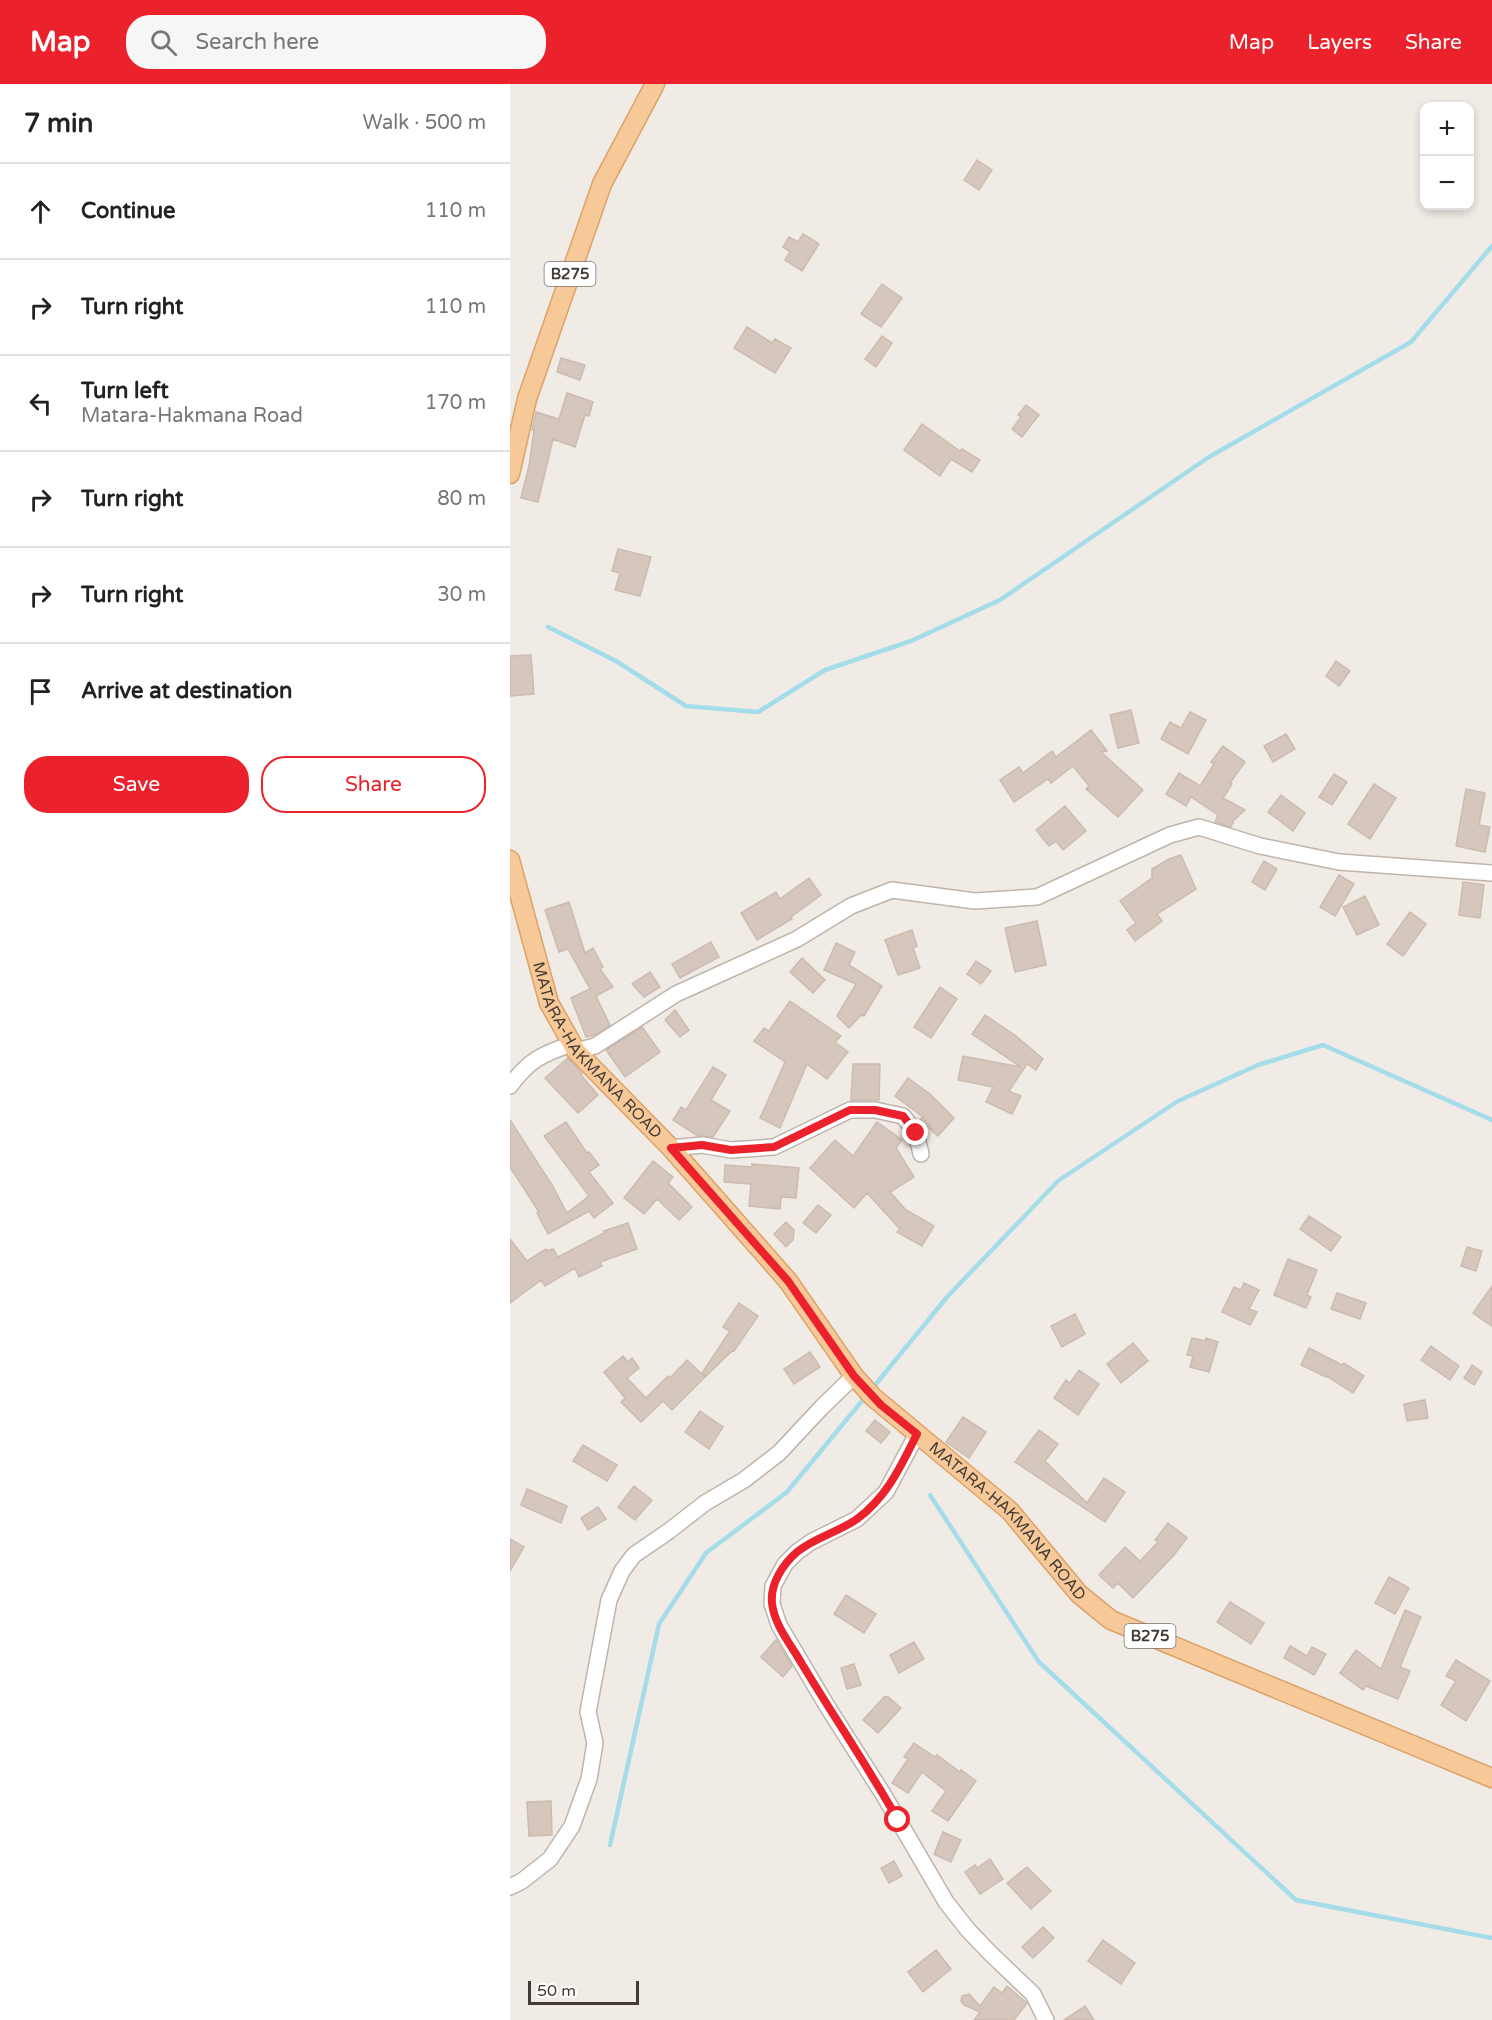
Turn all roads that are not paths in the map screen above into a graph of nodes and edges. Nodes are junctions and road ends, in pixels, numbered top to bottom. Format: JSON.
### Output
{"nodes":[{"id":1,"x":655,"y":84,"type":"edge"},
{"id":2,"x":510,"y":474,"type":"edge"},
{"id":3,"x":510,"y":860,"type":"edge"},
{"id":4,"x":1492,"y":873,"type":"edge"},
{"id":5,"x":574,"y":1048,"type":"junction"},
{"id":6,"x":510,"y":1086,"type":"edge"},
{"id":7,"x":671,"y":1148,"type":"junction"},
{"id":8,"x":921,"y":1154,"type":"dead end"},
{"id":9,"x":854,"y":1376,"type":"junction"},
{"id":10,"x":917,"y":1434,"type":"junction"},
{"id":11,"x":1492,"y":1778,"type":"edge"},
{"id":12,"x":510,"y":1887,"type":"edge"},
{"id":13,"x":1046,"y":2020,"type":"edge"}],
"edges":[{"from":1,"to":2,"type":"main road","number":"B275"},
{"from":3,"to":5,"type":"main road","name":"MATARA-HAKMANA ROAD","number":"B275"},
{"from":4,"to":5,"type":"street"},
{"from":5,"to":6,"type":"street"},
{"from":5,"to":7,"type":"main road","name":"MATARA-HAKMANA ROAD","number":"B275"},
{"from":7,"to":8,"type":"street"},
{"from":7,"to":9,"type":"main road","name":"MATARA-HAKMANA ROAD","number":"B275"},
{"from":9,"to":10,"type":"main road","name":"MATARA-HAKMANA ROAD","number":"B275"},
{"from":9,"to":12,"type":"street"},
{"from":10,"to":11,"type":"main road","name":"MATARA-HAKMANA ROAD","number":"B275"},
{"from":10,"to":13,"type":"street"}]}
